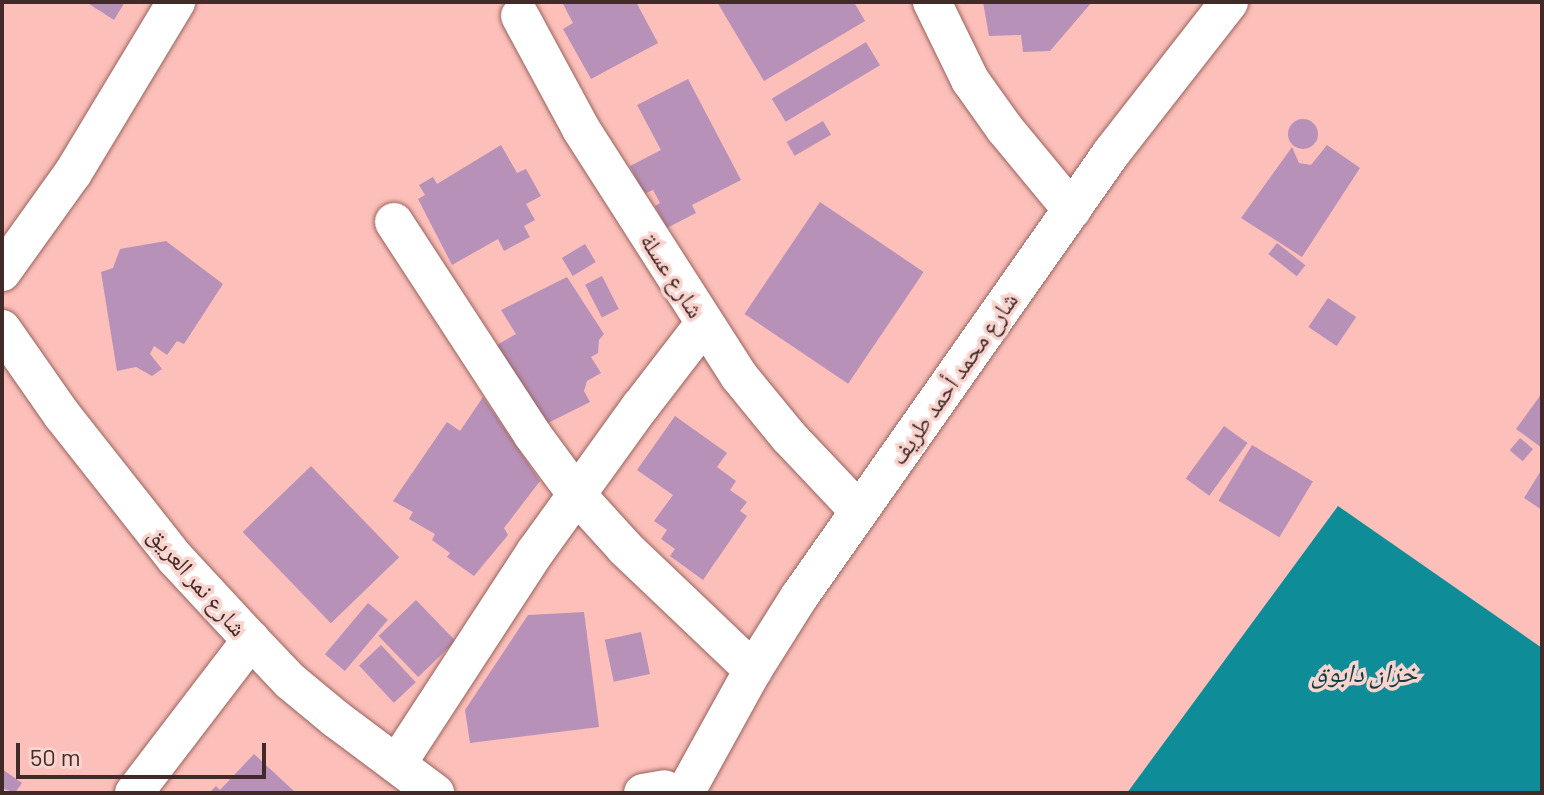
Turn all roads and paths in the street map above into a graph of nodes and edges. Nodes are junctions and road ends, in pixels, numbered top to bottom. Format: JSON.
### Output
{"nodes":[{"id":1,"x":176,"y":2,"type":"edge"},
{"id":2,"x":932,"y":2,"type":"edge"},
{"id":3,"x":1229,"y":2,"type":"edge"},
{"id":4,"x":520,"y":16,"type":"dead end"},
{"id":5,"x":1072,"y":210,"type":"junction"},
{"id":6,"x":394,"y":222,"type":"dead end"},
{"id":7,"x":2,"y":272,"type":"edge"},
{"id":8,"x":704,"y":324,"type":"junction"},
{"id":9,"x":2,"y":329,"type":"edge"},
{"id":10,"x":577,"y":495,"type":"junction"},
{"id":11,"x":859,"y":511,"type":"junction"},
{"id":12,"x":251,"y":640,"type":"junction"},
{"id":13,"x":753,"y":670,"type":"junction"},
{"id":14,"x":397,"y":764,"type":"junction"},
{"id":15,"x":671,"y":787,"type":"edge"},
{"id":16,"x":134,"y":793,"type":"edge"},
{"id":17,"x":435,"y":793,"type":"edge"}],
"edges":[{"from":1,"to":7,"type":"street"},
{"from":2,"to":5,"type":"street"},
{"from":3,"to":5,"type":"street","name":"شارع محمد أحمد طريف"},
{"from":4,"to":8,"type":"street","name":"شارع عسلة"},
{"from":5,"to":11,"type":"street","name":"شارع محمد أحمد طريف"},
{"from":6,"to":10,"type":"street"},
{"from":8,"to":10,"type":"street"},
{"from":8,"to":11,"type":"street","name":"شارع عسلة"},
{"from":9,"to":12,"type":"street","name":"شارع نمر العريق"},
{"from":10,"to":13,"type":"street"},
{"from":10,"to":14,"type":"street"},
{"from":11,"to":13,"type":"street","name":"شارع محمد أحمد طريف"},
{"from":12,"to":14,"type":"street","name":"شارع نمر العريق"},
{"from":12,"to":16,"type":"street"},
{"from":13,"to":15,"type":"street","name":"شارع محمد أحمد طريف"},
{"from":14,"to":17,"type":"street","name":"شارع نمر العريق"}]}
